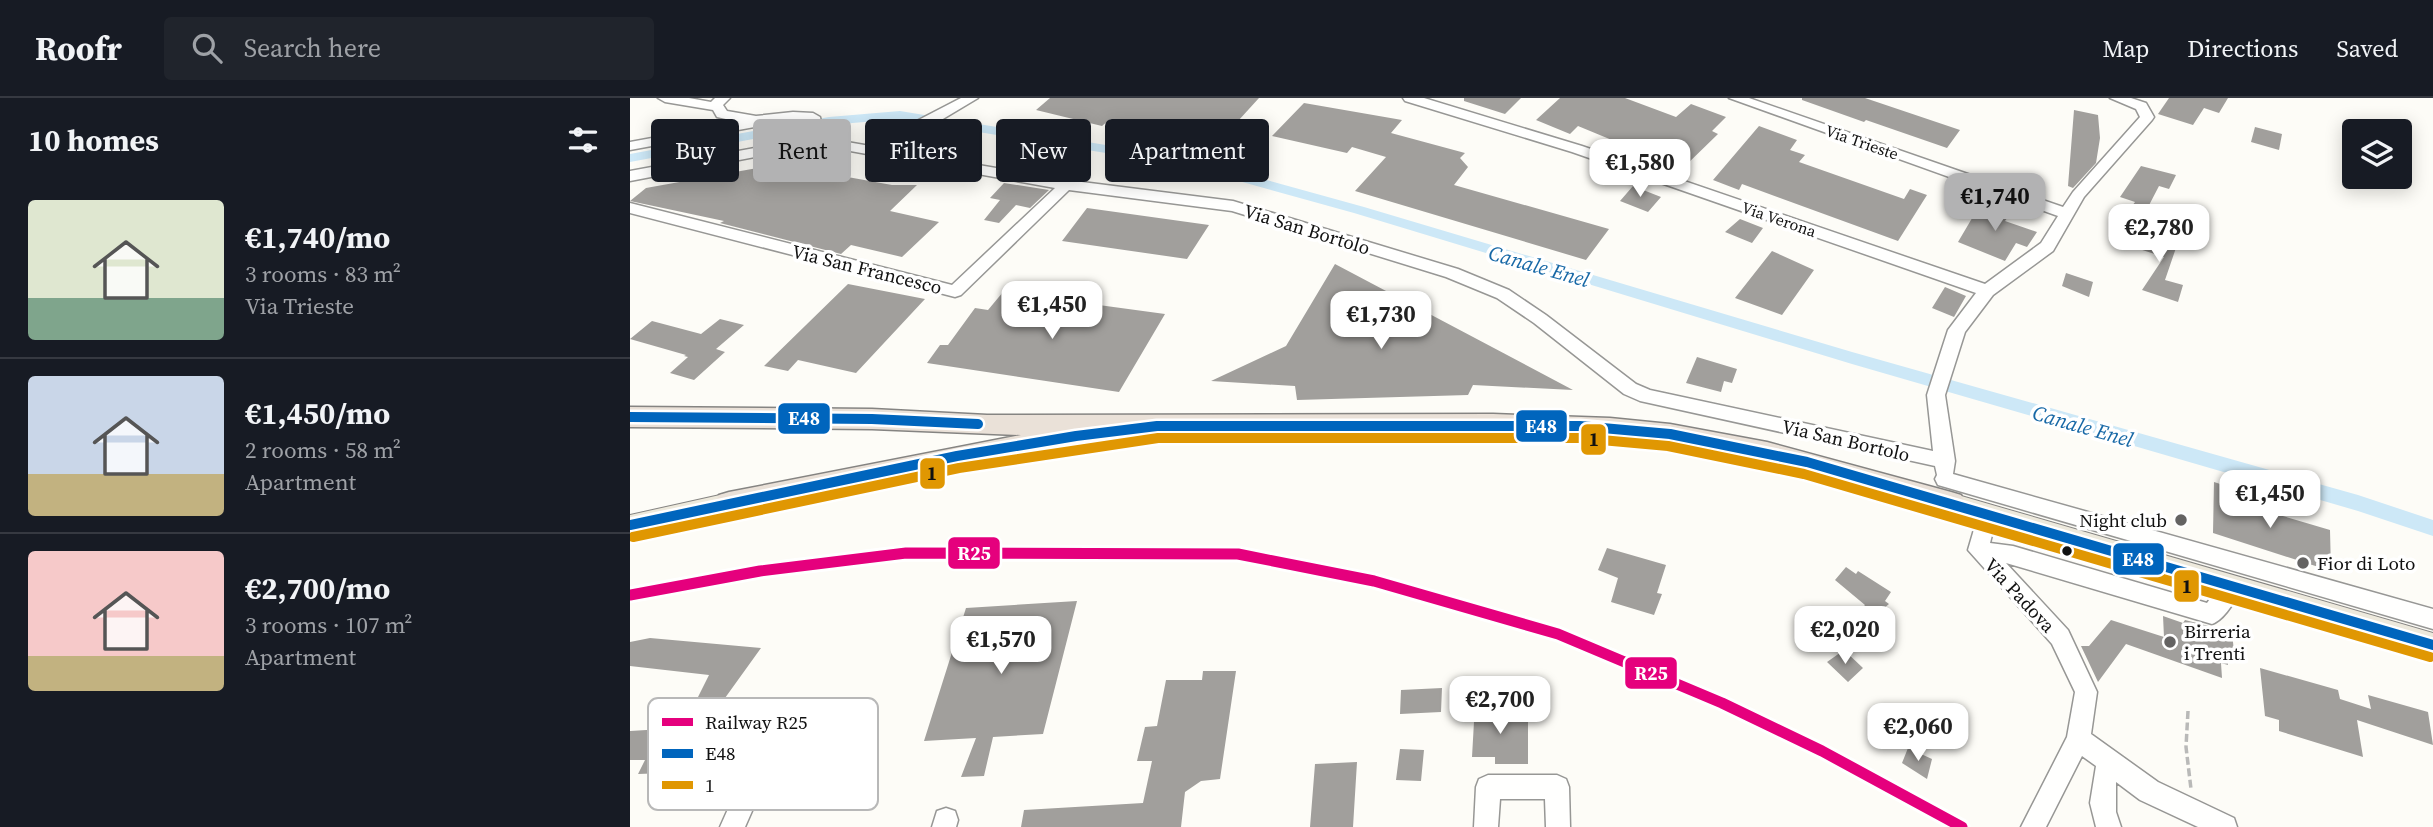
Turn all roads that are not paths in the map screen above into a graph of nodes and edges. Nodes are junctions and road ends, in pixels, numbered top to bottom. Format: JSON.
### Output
{"nodes":[{"id":1,"x":665,"y":98,"type":"edge"},
{"id":2,"x":971,"y":98,"type":"edge"},
{"id":3,"x":1410,"y":98,"type":"edge"},
{"id":4,"x":1735,"y":98,"type":"edge"},
{"id":5,"x":2122,"y":99,"type":"edge"},
{"id":6,"x":721,"y":103,"type":"edge"},
{"id":7,"x":754,"y":119,"type":"edge"},
{"id":8,"x":767,"y":119,"type":"edge"},
{"id":9,"x":805,"y":119,"type":"edge"},
{"id":10,"x":930,"y":119,"type":"edge"},
{"id":11,"x":753,"y":123,"type":"edge"},
{"id":12,"x":753,"y":145,"type":"edge"},
{"id":13,"x":630,"y":146,"type":"edge"},
{"id":14,"x":982,"y":169,"type":"edge"},
{"id":15,"x":630,"y":176,"type":"edge"},
{"id":16,"x":1066,"y":185,"type":"junction"},
{"id":17,"x":630,"y":208,"type":"edge"},
{"id":18,"x":2067,"y":214,"type":"junction"},
{"id":19,"x":1987,"y":291,"type":"junction"},
{"id":20,"x":630,"y":417,"type":"edge"},
{"id":21,"x":987,"y":425,"type":"junction"},
{"id":22,"x":1157,"y":426,"type":"junction"},
{"id":23,"x":630,"y":429,"type":"edge"},
{"id":24,"x":1947,"y":481,"type":"junction"},
{"id":25,"x":729,"y":503,"type":"joint"},
{"id":26,"x":1987,"y":515,"type":"junction"},
{"id":27,"x":630,"y":525,"type":"edge"},
{"id":28,"x":1978,"y":550,"type":"junction"},
{"id":29,"x":2230,"y":588,"type":"junction"},
{"id":30,"x":2433,"y":619,"type":"edge"},
{"id":31,"x":2433,"y":645,"type":"edge"},
{"id":32,"x":2078,"y":739,"type":"junction"},
{"id":33,"x":2109,"y":761,"type":"junction"},
{"id":34,"x":740,"y":810,"type":"edge"},
{"id":35,"x":732,"y":827,"type":"edge"},
{"id":36,"x":1486,"y":827,"type":"edge"},
{"id":37,"x":1558,"y":827,"type":"edge"},
{"id":38,"x":2033,"y":827,"type":"edge"},
{"id":39,"x":2109,"y":827,"type":"edge"},
{"id":40,"x":2225,"y":827,"type":"edge"}],
"edges":[{"from":1,"to":6,"type":"street"},
{"from":2,"to":10,"type":"street"},
{"from":3,"to":19,"type":"street","name":"Via Verona"},
{"from":4,"to":18,"type":"street","name":"Via Trieste"},
{"from":5,"to":18,"type":"street"},
{"from":6,"to":7,"type":"street"},
{"from":8,"to":9,"type":"street"},
{"from":11,"to":13,"type":"street"},
{"from":12,"to":15,"type":"street","name":"Via San Bortolo"},
{"from":14,"to":16,"type":"street","name":"Via San Bortolo"},
{"from":16,"to":17,"type":"street","name":"Via San Francesco"},
{"from":16,"to":24,"type":"street","name":"Via San Bortolo"},
{"from":18,"to":19,"type":"street"},
{"from":19,"to":24,"type":"street"},
{"from":20,"to":21,"type":"highway"},
{"from":21,"to":22,"type":"highway"},
{"from":21,"to":23,"type":"highway"},
{"from":22,"to":24,"type":"highway"},
{"from":22,"to":25,"type":"highway"},
{"from":24,"to":26,"type":"main road"},
{"from":24,"to":30,"type":"street","name":"Via San Bortolo"},
{"from":25,"to":27,"type":"main road"},
{"from":26,"to":28,"type":"street","name":"Via Padova"},
{"from":26,"to":29,"type":"main road"},
{"from":28,"to":29,"type":"street"},
{"from":28,"to":32,"type":"street","name":"Via Padova"},
{"from":29,"to":31,"type":"main road"},
{"from":32,"to":33,"type":"street"},
{"from":32,"to":38,"type":"street","name":"Via Padova"},
{"from":33,"to":39,"type":"street"},
{"from":33,"to":40,"type":"street"},
{"from":34,"to":35,"type":"street"},
{"from":36,"to":37,"type":"street"}]}
